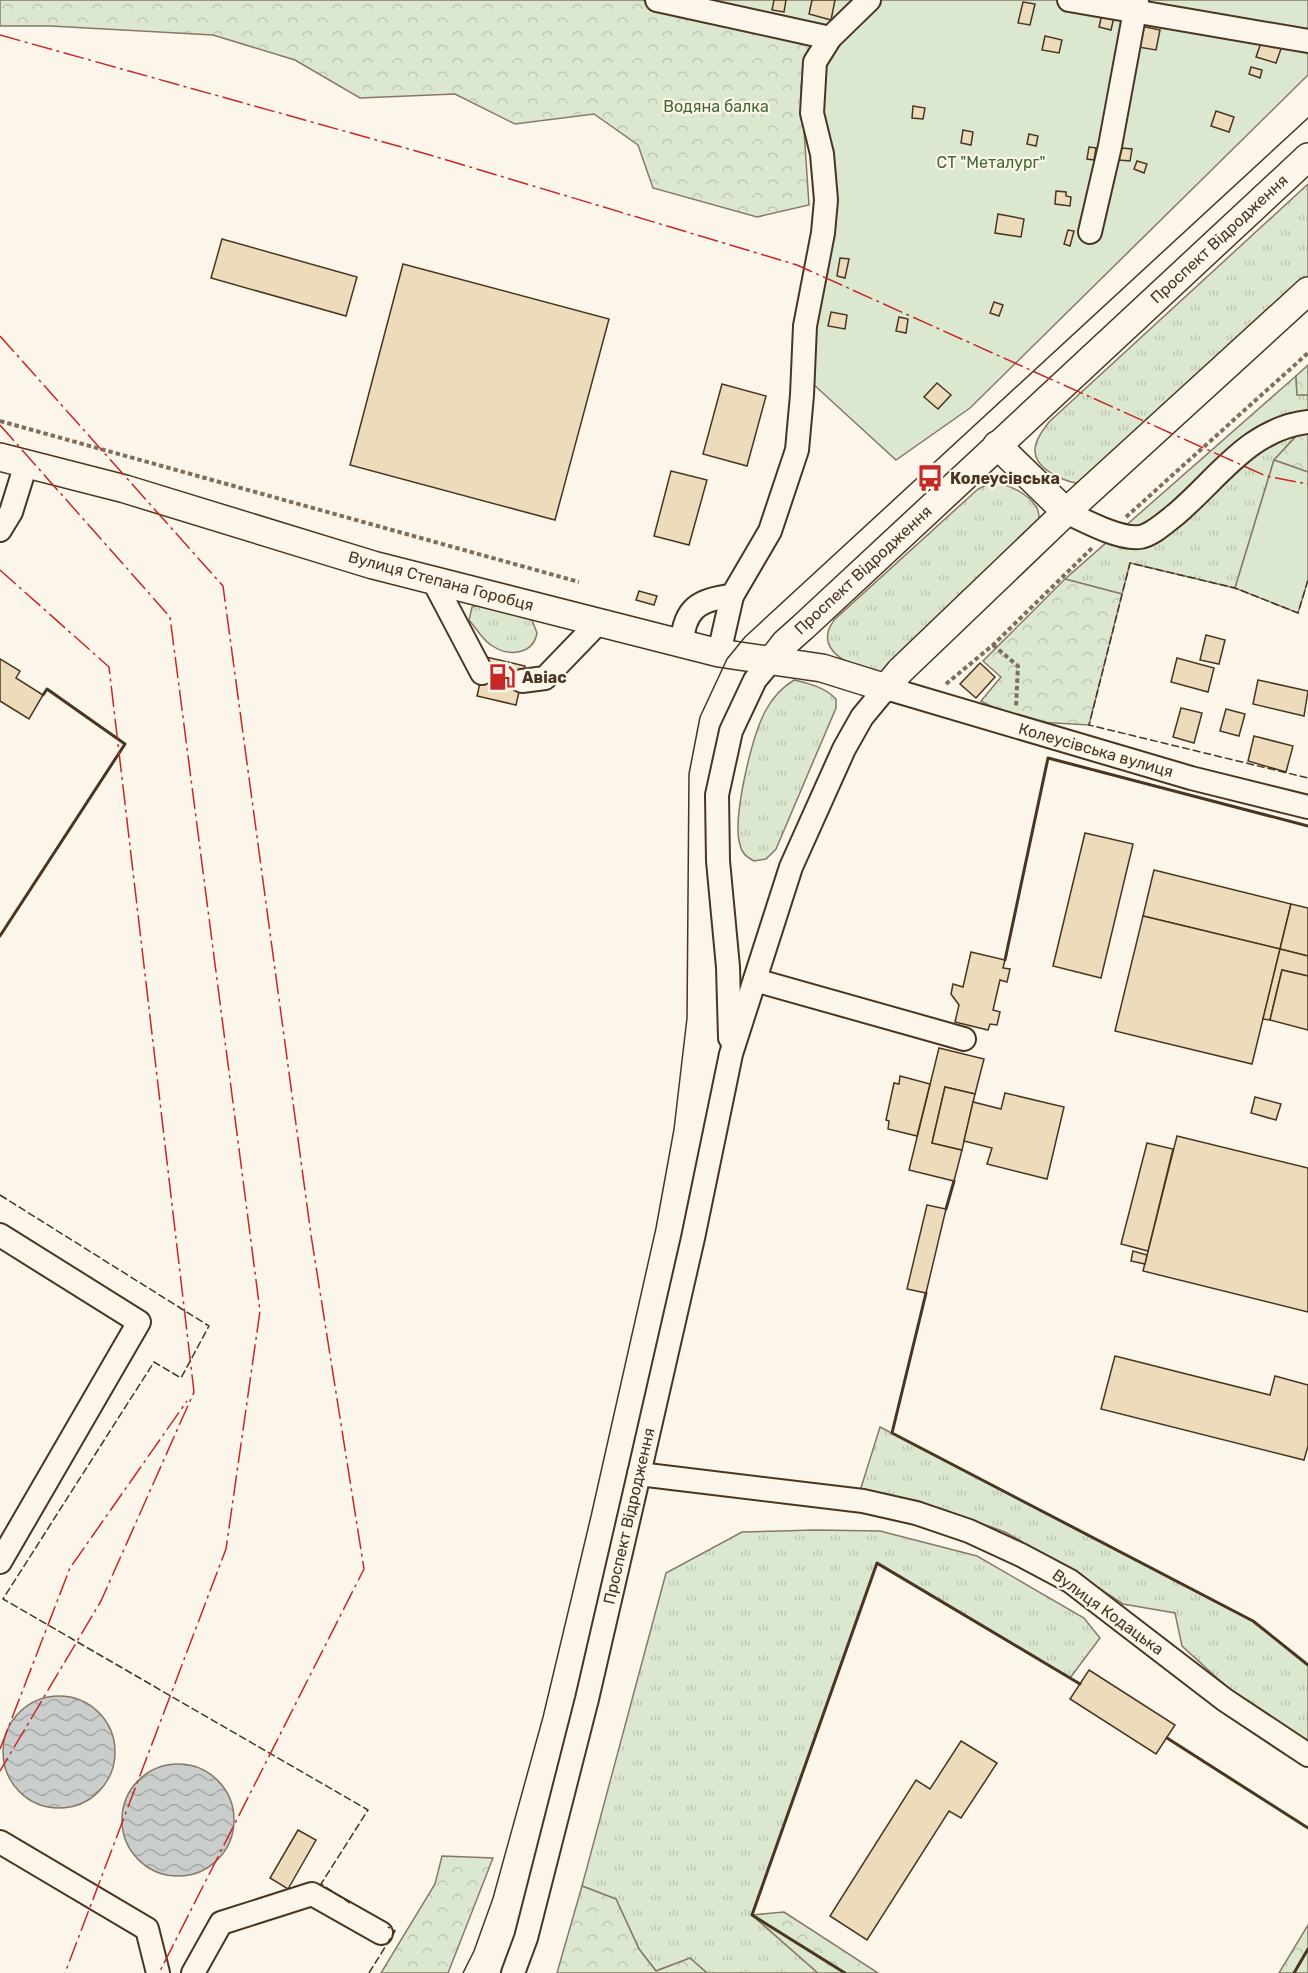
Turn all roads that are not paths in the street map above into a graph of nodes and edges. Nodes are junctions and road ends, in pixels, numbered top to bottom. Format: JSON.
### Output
{"nodes":[{"id":1,"x":657,"y":0,"type":"edge"},
{"id":2,"x":868,"y":0,"type":"edge"},
{"id":3,"x":1070,"y":0,"type":"edge"},
{"id":4,"x":1136,"y":6,"type":"edge"},
{"id":5,"x":830,"y":38,"type":"junction"},
{"id":6,"x":1308,"y":41,"type":"edge"},
{"id":7,"x":1308,"y":157,"type":"edge"},
{"id":8,"x":1090,"y":232,"type":"dead end"},
{"id":9,"x":1308,"y":291,"type":"edge"},
{"id":10,"x":1308,"y":422,"type":"edge"},
{"id":11,"x":997,"y":445,"type":"junction"},
{"id":12,"x":13,"y":460,"type":"edge"},
{"id":13,"x":1066,"y":513,"type":"junction"},
{"id":14,"x":0,"y":530,"type":"edge"},
{"id":15,"x":433,"y":580,"type":"junction"},
{"id":16,"x":732,"y":596,"type":"junction"},
{"id":17,"x":599,"y":622,"type":"junction"},
{"id":18,"x":682,"y":644,"type":"junction"},
{"id":19,"x":719,"y":653,"type":"junction"},
{"id":20,"x":771,"y":661,"type":"junction"},
{"id":21,"x":482,"y":673,"type":"dead end"},
{"id":22,"x":522,"y":681,"type":"tunnel mouth"},
{"id":23,"x":886,"y":688,"type":"junction"},
{"id":24,"x":1308,"y":807,"type":"edge"},
{"id":25,"x":754,"y":980,"type":"junction"},
{"id":26,"x":964,"y":1039,"type":"dead end"},
{"id":27,"x":731,"y":1054,"type":"junction"},
{"id":28,"x":0,"y":1235,"type":"edge"},
{"id":29,"x":639,"y":1474,"type":"junction"},
{"id":30,"x":0,"y":1562,"type":"edge"},
{"id":31,"x":1308,"y":1755,"type":"edge"},
{"id":32,"x":0,"y":1842,"type":"edge"},
{"id":33,"x":381,"y":1933,"type":"dead end"},
{"id":34,"x":158,"y":1973,"type":"edge"},
{"id":35,"x":193,"y":1973,"type":"edge"},
{"id":36,"x":513,"y":1973,"type":"edge"}],
"edges":[{"from":1,"to":5,"type":"street"},
{"from":2,"to":5,"type":"street"},
{"from":3,"to":4,"type":"street"},
{"from":4,"to":6,"type":"street"},
{"from":4,"to":8,"type":"street"},
{"from":5,"to":16,"type":"street"},
{"from":7,"to":11,"type":"main road","name":"Проспект Відродження"},
{"from":9,"to":13,"type":"main road","name":"Проспект Відродження"},
{"from":10,"to":13,"type":"street"},
{"from":11,"to":13,"type":"main road"},
{"from":11,"to":20,"type":"main road","name":"Проспект Відродження"},
{"from":12,"to":14,"type":"street"},
{"from":12,"to":15,"type":"main road","name":"Вулиця Степана Горобця"},
{"from":13,"to":23,"type":"main road","name":"Проспект Відродження"},
{"from":15,"to":17,"type":"main road","name":"Вулиця Степана Горобця"},
{"from":15,"to":21,"type":"street"},
{"from":16,"to":18,"type":"street"},
{"from":16,"to":19,"type":"street"},
{"from":17,"to":18,"type":"main road","name":"Вулиця Степана Горобця"},
{"from":17,"to":22,"type":"street"},
{"from":18,"to":19,"type":"main road","name":"Вулиця Степана Горобця"},
{"from":19,"to":20,"type":"main road","name":"Вулиця Степана Горобця"},
{"from":20,"to":23,"type":"main road","name":"Вулиця Степана Горобця"},
{"from":20,"to":27,"type":"street","name":"Проспект Відродження"},
{"from":23,"to":24,"type":"street","name":"Колеусівська вулиця"},
{"from":23,"to":25,"type":"street","name":"Проспект Відродження"},
{"from":25,"to":26,"type":"street"},
{"from":25,"to":27,"type":"street","name":"Проспект Відродження"},
{"from":27,"to":29,"type":"street","name":"Проспект Відродження"},
{"from":28,"to":30,"type":"street"},
{"from":29,"to":31,"type":"street","name":"Вулиця Кодацька"},
{"from":29,"to":36,"type":"street","name":"Проспект Відродження"},
{"from":32,"to":34,"type":"street"},
{"from":33,"to":35,"type":"street"}]}
